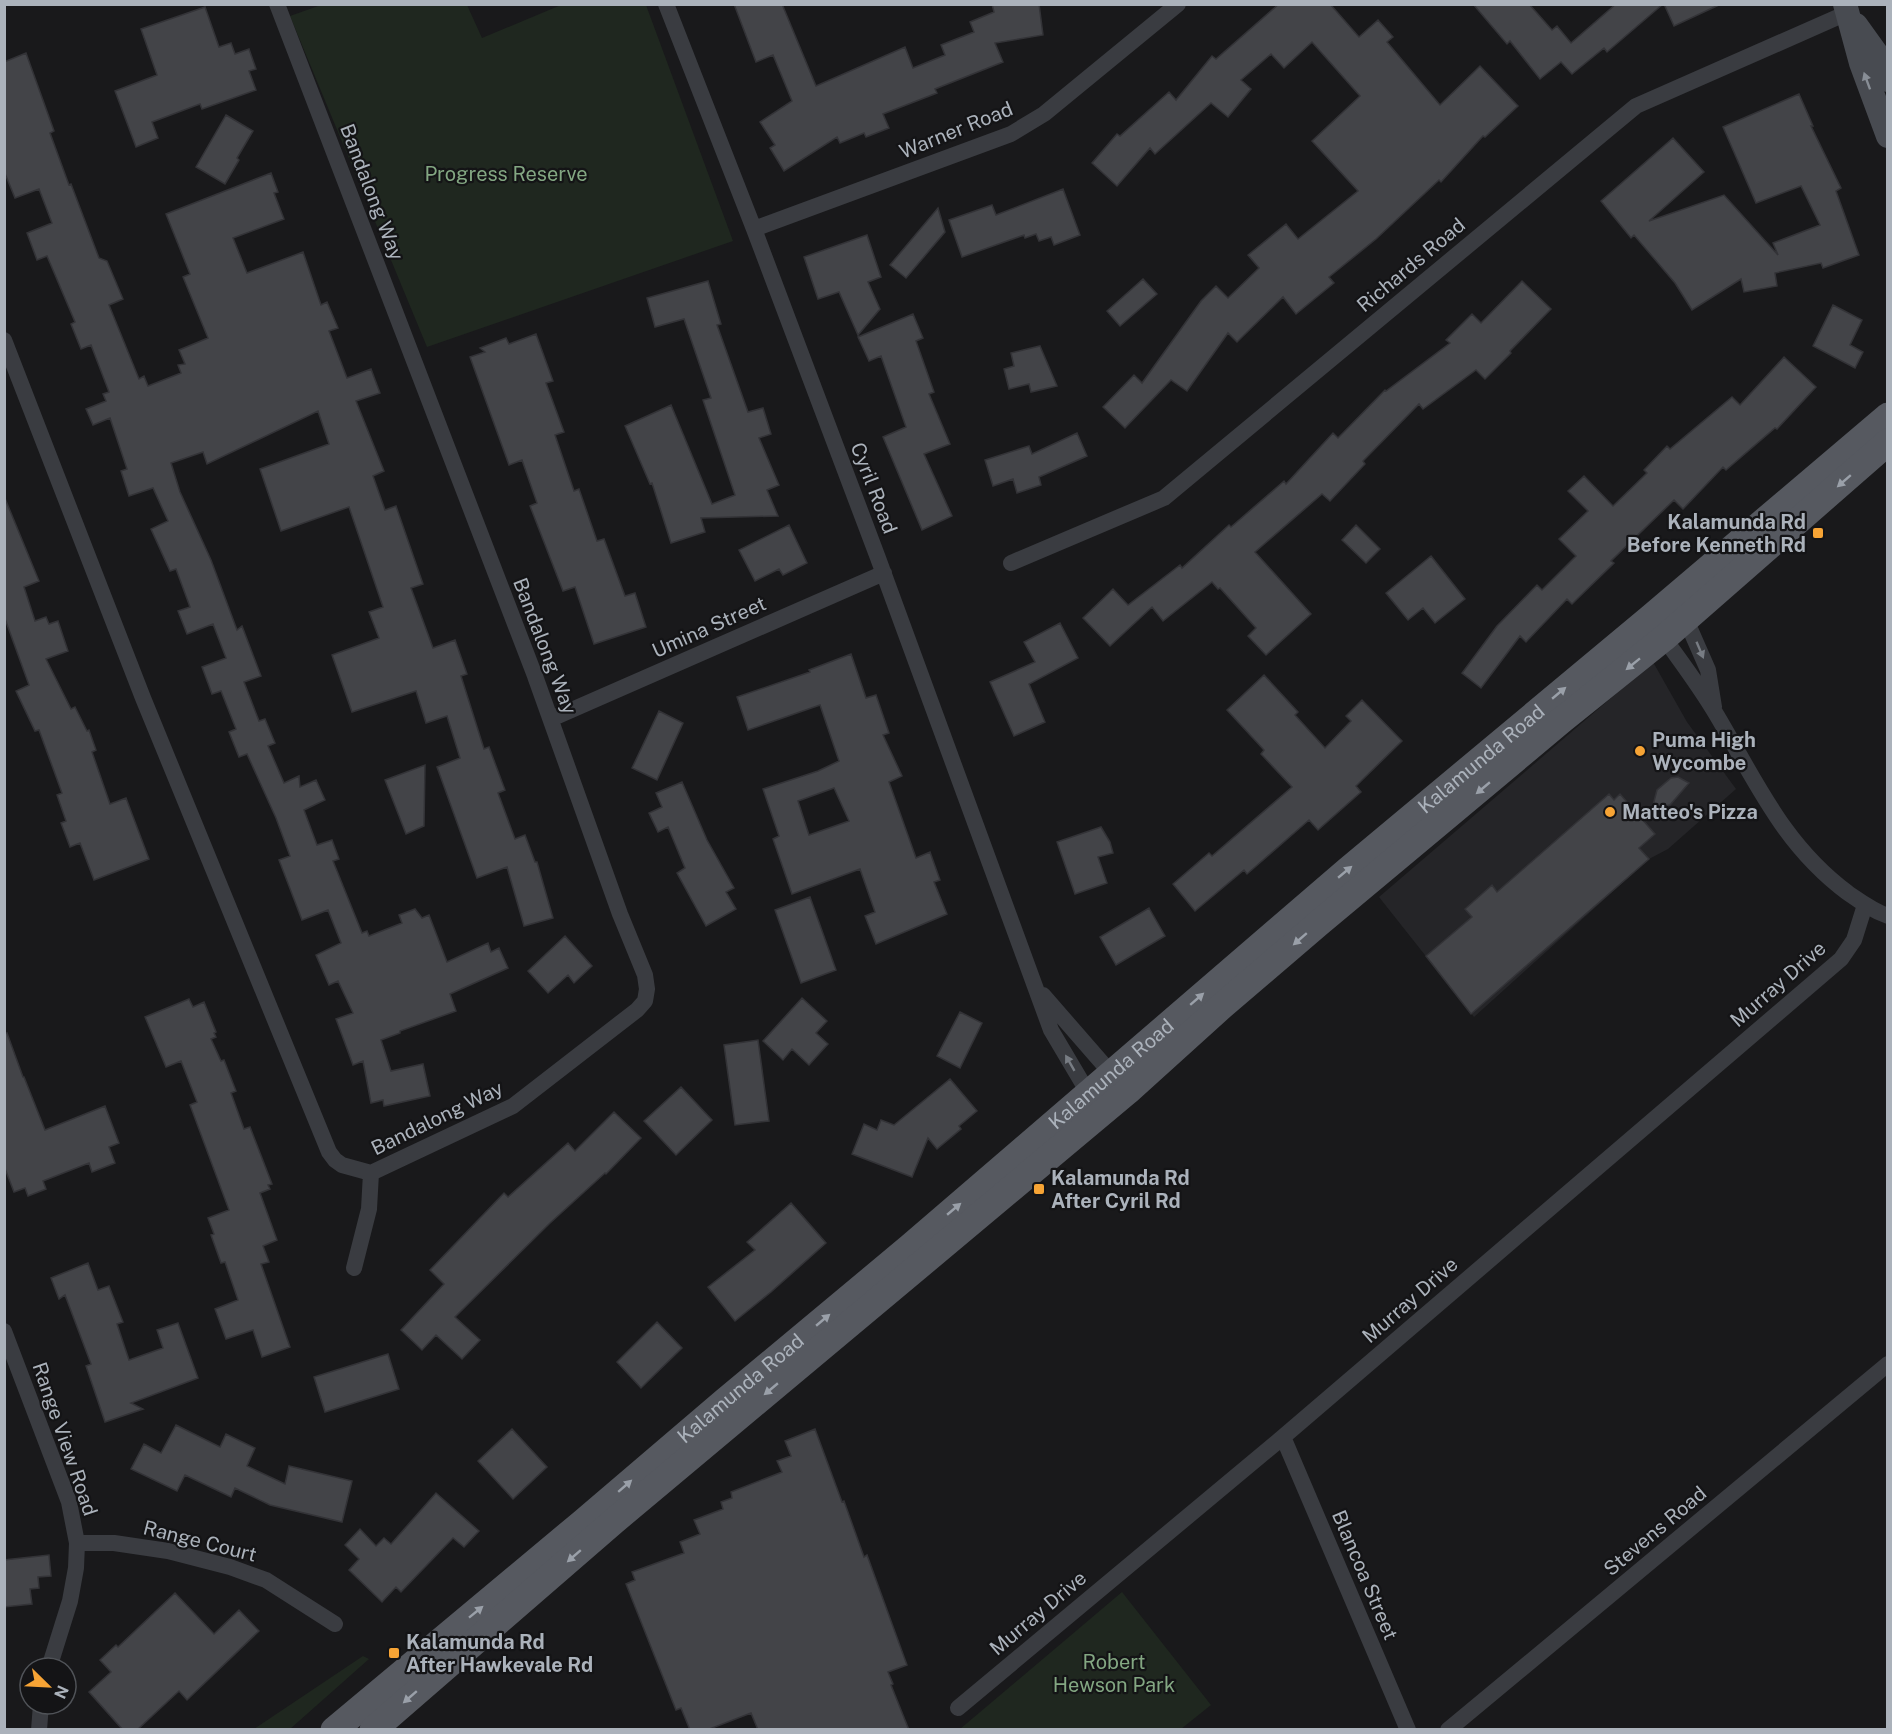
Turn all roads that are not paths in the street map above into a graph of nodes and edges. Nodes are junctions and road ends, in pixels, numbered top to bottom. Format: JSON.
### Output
{"nodes":[{"id":1,"x":277,"y":4,"type":"edge"},
{"id":2,"x":666,"y":4,"type":"edge"},
{"id":3,"x":1178,"y":4,"type":"edge"},
{"id":4,"x":1846,"y":9,"type":"edge"},
{"id":5,"x":1887,"y":80,"type":"edge"},
{"id":6,"x":1887,"y":136,"type":"edge"},
{"id":7,"x":754,"y":229,"type":"junction"},
{"id":8,"x":4,"y":340,"type":"edge"},
{"id":9,"x":1887,"y":416,"type":"edge"},
{"id":10,"x":1887,"y":442,"type":"edge"},
{"id":11,"x":1011,"y":563,"type":"dead end"},
{"id":12,"x":884,"y":573,"type":"junction"},
{"id":13,"x":1680,"y":608,"type":"junction"},
{"id":14,"x":1657,"y":628,"type":"junction"},
{"id":15,"x":1716,"y":714,"type":"junction"},
{"id":16,"x":551,"y":720,"type":"junction"},
{"id":17,"x":1865,"y":905,"type":"junction"},
{"id":18,"x":1887,"y":916,"type":"edge"},
{"id":19,"x":1037,"y":988,"type":"junction"},
{"id":20,"x":1119,"y":1082,"type":"junction"},
{"id":21,"x":1095,"y":1104,"type":"junction"},
{"id":22,"x":371,"y":1173,"type":"junction"},
{"id":23,"x":354,"y":1268,"type":"dead end"},
{"id":24,"x":4,"y":1330,"type":"edge"},
{"id":25,"x":1887,"y":1364,"type":"edge"},
{"id":26,"x":1283,"y":1437,"type":"junction"},
{"id":27,"x":77,"y":1543,"type":"junction"},
{"id":28,"x":335,"y":1624,"type":"dead end"},
{"id":29,"x":53,"y":1656,"type":"edge"},
{"id":30,"x":958,"y":1708,"type":"dead end"},
{"id":31,"x":376,"y":1721,"type":"edge"},
{"id":32,"x":339,"y":1728,"type":"edge"},
{"id":33,"x":1407,"y":1730,"type":"edge"},
{"id":34,"x":1448,"y":1730,"type":"edge"}],
"edges":[{"from":1,"to":16,"type":"street","name":"Bandalong Way"},
{"from":2,"to":7,"type":"street","name":"Cyril Road"},
{"from":3,"to":7,"type":"street","name":"Warner Road"},
{"from":4,"to":5,"type":"street"},
{"from":6,"to":4,"type":"street","one_way":true},
{"from":4,"to":11,"type":"street","name":"Richards Road"},
{"from":7,"to":12,"type":"street","name":"Cyril Road"},
{"from":8,"to":22,"type":"street","name":"Bandalong Way"},
{"from":9,"to":13,"type":"main road","name":"Kalamunda Road"},
{"from":10,"to":13,"type":"main road","name":"Kalamunda Road","one_way":true},
{"from":12,"to":16,"type":"street","name":"Umina Street"},
{"from":12,"to":19,"type":"street","name":"Cyril Road"},
{"from":13,"to":14,"type":"main road","name":"Kalamunda Road"},
{"from":13,"to":15,"type":"street","one_way":true},
{"from":14,"to":15,"type":"street"},
{"from":14,"to":20,"type":"main road","name":"Kalamunda Road"},
{"from":15,"to":17,"type":"street"},
{"from":16,"to":22,"type":"street","name":"Bandalong Way"},
{"from":17,"to":18,"type":"street"},
{"from":17,"to":26,"type":"street","name":"Murray Drive"},
{"from":19,"to":20,"type":"street","name":"Cyril Road"},
{"from":21,"to":19,"type":"street","name":"Cyril Road","one_way":true},
{"from":20,"to":21,"type":"main road","name":"Kalamunda Road"},
{"from":21,"to":31,"type":"main road","name":"Kalamunda Road"},
{"from":22,"to":23,"type":"street","name":"Bandalong Way"},
{"from":24,"to":27,"type":"street","name":"Range View Road"},
{"from":25,"to":34,"type":"street","name":"Stevens Road"},
{"from":26,"to":30,"type":"street","name":"Murray Drive"},
{"from":26,"to":33,"type":"street","name":"Blancoa Street"},
{"from":27,"to":28,"type":"street","name":"Range Court"},
{"from":27,"to":29,"type":"street","name":"Range View Road"},
{"from":31,"to":32,"type":"main road","name":"Kalamunda Road"}]}
